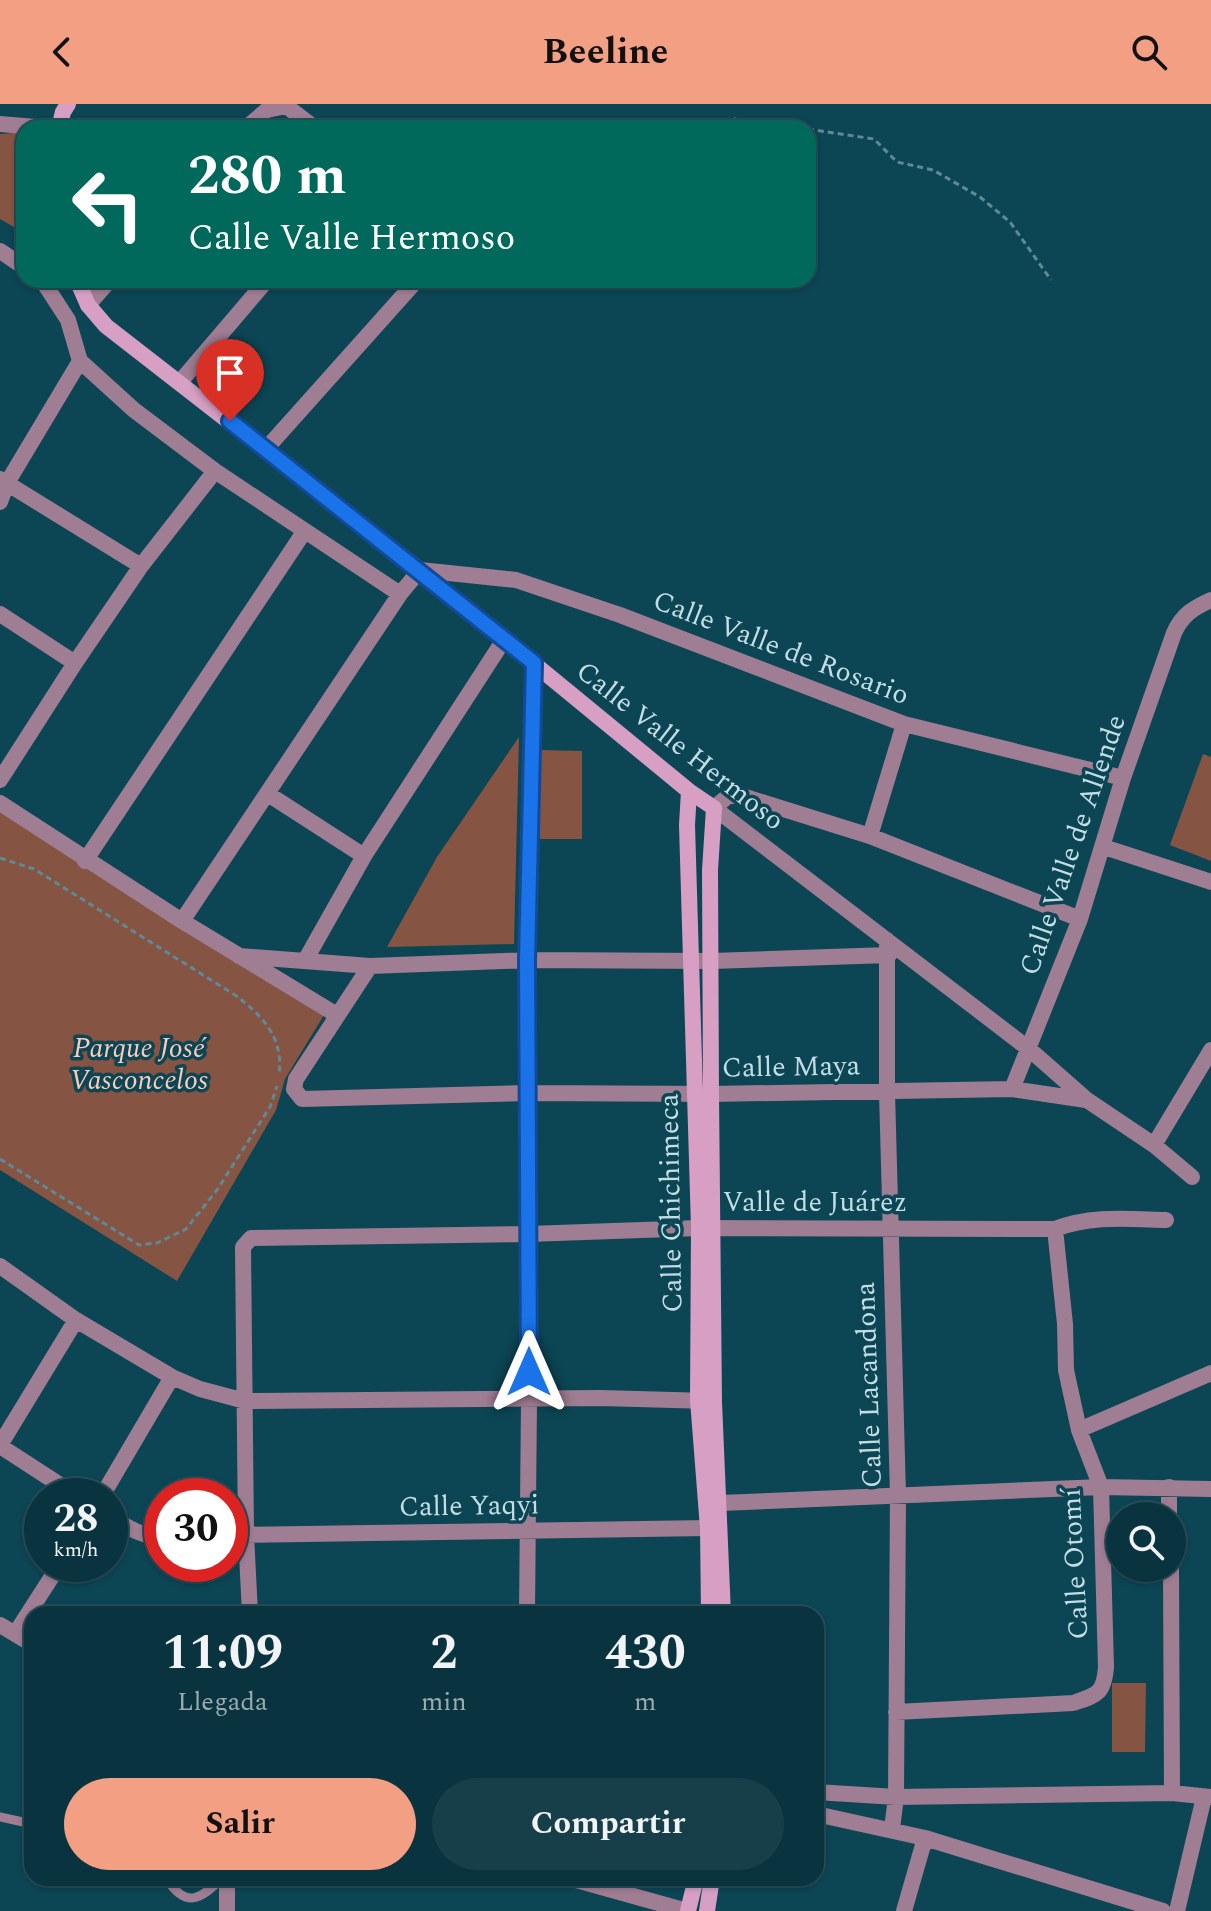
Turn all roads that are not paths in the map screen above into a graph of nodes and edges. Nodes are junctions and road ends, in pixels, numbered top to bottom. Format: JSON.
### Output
{"nodes":[{"id":1,"x":255,"y":120,"type":"edge"},
{"id":2,"x":304,"y":120,"type":"edge"},
{"id":3,"x":47,"y":288,"type":"edge"},
{"id":4,"x":81,"y":288,"type":"edge"},
{"id":5,"x":103,"y":288,"type":"edge"},
{"id":6,"x":260,"y":288,"type":"edge"},
{"id":7,"x":410,"y":288,"type":"edge"},
{"id":8,"x":88,"y":305,"type":"junction"},
{"id":9,"x":80,"y":361,"type":"junction"},
{"id":10,"x":180,"y":382,"type":"junction"},
{"id":11,"x":265,"y":450,"type":"junction"},
{"id":12,"x":215,"y":471,"type":"junction"},
{"id":13,"x":4,"y":481,"type":"edge"},
{"id":14,"x":0,"y":502,"type":"edge"},
{"id":15,"x":304,"y":532,"type":"junction"},
{"id":16,"x":141,"y":566,"type":"junction"},
{"id":17,"x":420,"y":570,"type":"junction"},
{"id":18,"x":400,"y":594,"type":"junction"},
{"id":19,"x":1211,"y":600,"type":"edge"},
{"id":20,"x":0,"y":614,"type":"edge"},
{"id":21,"x":505,"y":638,"type":"junction"},
{"id":22,"x":75,"y":663,"type":"junction"},
{"id":23,"x":534,"y":663,"type":"junction"},
{"id":24,"x":904,"y":724,"type":"junction"},
{"id":25,"x":1123,"y":778,"type":"junction"},
{"id":26,"x":0,"y":780,"type":"edge"},
{"id":27,"x":689,"y":791,"type":"junction"},
{"id":28,"x":268,"y":794,"type":"junction"},
{"id":29,"x":0,"y":803,"type":"edge"},
{"id":30,"x":714,"y":808,"type":"junction"},
{"id":31,"x":870,"y":836,"type":"junction"},
{"id":32,"x":1104,"y":847,"type":"junction"},
{"id":33,"x":364,"y":856,"type":"junction"},
{"id":34,"x":85,"y":861,"type":"junction"},
{"id":35,"x":1211,"y":882,"type":"edge"},
{"id":36,"x":1080,"y":919,"type":"junction"},
{"id":37,"x":182,"y":921,"type":"junction"},
{"id":38,"x":888,"y":947,"type":"junction"},
{"id":39,"x":239,"y":956,"type":"junction"},
{"id":40,"x":306,"y":959,"type":"junction"},
{"id":41,"x":527,"y":960,"type":"junction"},
{"id":42,"x":691,"y":960,"type":"junction"},
{"id":43,"x":712,"y":961,"type":"junction"},
{"id":44,"x":370,"y":966,"type":"junction"},
{"id":45,"x":337,"y":1015,"type":"junction"},
{"id":46,"x":1029,"y":1049,"type":"junction"},
{"id":47,"x":1211,"y":1050,"type":"edge"},
{"id":48,"x":1012,"y":1089,"type":"junction"},
{"id":49,"x":887,"y":1092,"type":"junction"},
{"id":50,"x":527,"y":1093,"type":"junction"},
{"id":51,"x":703,"y":1093,"type":"junction"},
{"id":52,"x":1087,"y":1100,"type":"junction"},
{"id":53,"x":1154,"y":1145,"type":"junction"},
{"id":54,"x":1192,"y":1177,"type":"dead end"},
{"id":55,"x":1166,"y":1220,"type":"dead end"},
{"id":56,"x":706,"y":1228,"type":"junction"},
{"id":57,"x":890,"y":1228,"type":"junction"},
{"id":58,"x":1055,"y":1229,"type":"junction"},
{"id":59,"x":528,"y":1234,"type":"junction"},
{"id":60,"x":0,"y":1266,"type":"edge"},
{"id":61,"x":76,"y":1320,"type":"junction"},
{"id":62,"x":1211,"y":1373,"type":"edge"},
{"id":63,"x":172,"y":1377,"type":"junction"},
{"id":64,"x":529,"y":1400,"type":"junction"},
{"id":65,"x":245,"y":1401,"type":"junction"},
{"id":66,"x":706,"y":1401,"type":"junction"},
{"id":67,"x":1079,"y":1430,"type":"junction"},
{"id":68,"x":0,"y":1446,"type":"edge"},
{"id":69,"x":49,"y":1478,"type":"edge"},
{"id":70,"x":113,"y":1478,"type":"edge"},
{"id":71,"x":241,"y":1478,"type":"edge"},
{"id":72,"x":1101,"y":1487,"type":"junction"},
{"id":73,"x":1169,"y":1487,"type":"junction"},
{"id":74,"x":1211,"y":1489,"type":"edge"},
{"id":75,"x":898,"y":1495,"type":"junction"},
{"id":76,"x":1169,"y":1502,"type":"edge"},
{"id":77,"x":720,"y":1503,"type":"junction"},
{"id":78,"x":708,"y":1528,"type":"junction"},
{"id":79,"x":527,"y":1531,"type":"junction"},
{"id":80,"x":248,"y":1535,"type":"edge"},
{"id":81,"x":48,"y":1582,"type":"edge"},
{"id":82,"x":245,"y":1582,"type":"edge"},
{"id":83,"x":1171,"y":1582,"type":"edge"},
{"id":84,"x":33,"y":1606,"type":"edge"},
{"id":85,"x":249,"y":1606,"type":"edge"},
{"id":86,"x":527,"y":1606,"type":"edge"},
{"id":87,"x":709,"y":1606,"type":"edge"},
{"id":88,"x":723,"y":1606,"type":"edge"},
{"id":89,"x":24,"y":1620,"type":"edge"},
{"id":90,"x":0,"y":1625,"type":"edge"},
{"id":91,"x":15,"y":1634,"type":"junction"},
{"id":92,"x":24,"y":1639,"type":"edge"},
{"id":93,"x":896,"y":1712,"type":"junction"},
{"id":94,"x":824,"y":1792,"type":"edge"},
{"id":95,"x":1172,"y":1793,"type":"junction"},
{"id":96,"x":896,"y":1797,"type":"junction"},
{"id":97,"x":1208,"y":1797,"type":"edge"},
{"id":98,"x":824,"y":1816,"type":"edge"},
{"id":99,"x":0,"y":1817,"type":"edge"},
{"id":100,"x":24,"y":1822,"type":"edge"},
{"id":101,"x":892,"y":1829,"type":"junction"},
{"id":102,"x":925,"y":1838,"type":"junction"},
{"id":103,"x":173,"y":1886,"type":"edge"},
{"id":104,"x":214,"y":1886,"type":"edge"},
{"id":105,"x":225,"y":1886,"type":"edge"},
{"id":106,"x":598,"y":1886,"type":"edge"},
{"id":107,"x":694,"y":1886,"type":"edge"},
{"id":108,"x":711,"y":1886,"type":"edge"},
{"id":109,"x":227,"y":1911,"type":"edge"},
{"id":110,"x":687,"y":1911,"type":"edge"},
{"id":111,"x":707,"y":1911,"type":"edge"},
{"id":112,"x":904,"y":1911,"type":"edge"},
{"id":113,"x":1163,"y":1911,"type":"edge"},
{"id":114,"x":1177,"y":1911,"type":"edge"}],
"edges":[{"from":1,"to":2,"type":"street"},
{"from":3,"to":9,"type":"street"},
{"from":4,"to":8,"type":"main road","name":"Calle Valle Hermoso"},
{"from":5,"to":8,"type":"street"},
{"from":6,"to":10,"type":"street"},
{"from":7,"to":11,"type":"street"},
{"from":8,"to":10,"type":"main road","name":"Calle Valle Hermoso"},
{"from":9,"to":12,"type":"street"},
{"from":9,"to":13,"type":"street"},
{"from":10,"to":11,"type":"main road","name":"Calle Valle Hermoso"},
{"from":11,"to":17,"type":"main road","name":"Calle Valle Hermoso"},
{"from":12,"to":15,"type":"street"},
{"from":12,"to":16,"type":"street"},
{"from":13,"to":14,"type":"street"},
{"from":13,"to":16,"type":"street"},
{"from":15,"to":18,"type":"street"},
{"from":15,"to":34,"type":"street"},
{"from":16,"to":22,"type":"street"},
{"from":17,"to":18,"type":"street"},
{"from":17,"to":21,"type":"main road","name":"Calle Valle Hermoso"},
{"from":17,"to":24,"type":"street","name":"Calle Valle de Rosario"},
{"from":18,"to":28,"type":"street"},
{"from":19,"to":25,"type":"street","name":"Calle Valle de Allende"},
{"from":20,"to":22,"type":"street"},
{"from":21,"to":23,"type":"main road","name":"Calle Valle Hermoso"},
{"from":21,"to":33,"type":"street"},
{"from":22,"to":26,"type":"street"},
{"from":23,"to":27,"type":"main road","name":"Calle Valle Hermoso"},
{"from":23,"to":41,"type":"street"},
{"from":24,"to":25,"type":"street","name":"Calle Valle de Rosario"},
{"from":24,"to":31,"type":"street"},
{"from":25,"to":32,"type":"street","name":"Calle Valle de Allende"},
{"from":27,"to":30,"type":"main road","name":"Calle Valle Hermoso"},
{"from":27,"to":42,"type":"main road","name":"Calle Chichimeca"},
{"from":28,"to":33,"type":"street"},
{"from":28,"to":37,"type":"street"},
{"from":29,"to":34,"type":"street"},
{"from":30,"to":31,"type":"street"},
{"from":30,"to":38,"type":"street","name":"Calle Valle Hermoso"},
{"from":30,"to":43,"type":"main road","name":"Calle Chichimeca"},
{"from":31,"to":36,"type":"street"},
{"from":32,"to":35,"type":"street"},
{"from":32,"to":36,"type":"street","name":"Calle Valle de Allende"},
{"from":33,"to":40,"type":"street"},
{"from":34,"to":37,"type":"street"},
{"from":36,"to":46,"type":"street","name":"Calle Valle de Allende"},
{"from":37,"to":39,"type":"street"},
{"from":38,"to":43,"type":"street"},
{"from":38,"to":46,"type":"street","name":"Calle Valle Hermoso"},
{"from":38,"to":49,"type":"street","name":"Calle Lacandona"},
{"from":39,"to":40,"type":"street"},
{"from":39,"to":45,"type":"street"},
{"from":40,"to":44,"type":"street"},
{"from":41,"to":42,"type":"street"},
{"from":41,"to":44,"type":"street"},
{"from":41,"to":50,"type":"street"},
{"from":42,"to":43,"type":"street"},
{"from":42,"to":51,"type":"main road","name":"Calle Chichimeca"},
{"from":43,"to":51,"type":"main road","name":"Calle Chichimeca"},
{"from":44,"to":45,"type":"street"},
{"from":45,"to":50,"type":"street","name":"Calle Maya"},
{"from":46,"to":48,"type":"street","name":"Calle Valle de Allende"},
{"from":46,"to":52,"type":"street","name":"Calle Valle Hermoso"},
{"from":47,"to":53,"type":"street"},
{"from":48,"to":49,"type":"street","name":"Calle Maya"},
{"from":48,"to":52,"type":"street","name":"Calle Maya"},
{"from":49,"to":51,"type":"street","name":"Calle Maya"},
{"from":49,"to":57,"type":"street","name":"Calle Lacandona"},
{"from":50,"to":51,"type":"street","name":"Calle Maya"},
{"from":50,"to":59,"type":"street"},
{"from":51,"to":56,"type":"main road","name":"Calle Chichimeca"},
{"from":52,"to":53,"type":"street","name":"Calle Valle Hermoso"},
{"from":53,"to":54,"type":"street","name":"Calle Valle Hermoso"},
{"from":55,"to":58,"type":"street","name":"Valle de Juárez"},
{"from":56,"to":57,"type":"street","name":"Valle de Juárez"},
{"from":56,"to":59,"type":"street","name":"Valle de Juárez"},
{"from":56,"to":66,"type":"main road","name":"Calle Chichimeca"},
{"from":57,"to":58,"type":"street","name":"Valle de Juárez"},
{"from":57,"to":75,"type":"street","name":"Calle Lacandona"},
{"from":58,"to":67,"type":"street","name":"Calle Otomí"},
{"from":59,"to":64,"type":"street"},
{"from":59,"to":65,"type":"street","name":"Valle de Juárez"},
{"from":60,"to":61,"type":"street"},
{"from":61,"to":63,"type":"street"},
{"from":61,"to":68,"type":"street"},
{"from":62,"to":67,"type":"street"},
{"from":63,"to":65,"type":"street"},
{"from":63,"to":70,"type":"street"},
{"from":64,"to":65,"type":"street"},
{"from":64,"to":66,"type":"street"},
{"from":64,"to":79,"type":"street"},
{"from":65,"to":71,"type":"street"},
{"from":66,"to":77,"type":"main road","name":"Calle Chichimeca"},
{"from":66,"to":78,"type":"main road","name":"Calle Chichimeca"},
{"from":67,"to":72,"type":"street","name":"Calle Otomí"},
{"from":68,"to":69,"type":"street"},
{"from":72,"to":73,"type":"street"},
{"from":72,"to":75,"type":"street"},
{"from":72,"to":93,"type":"street","name":"Calle Otomí"},
{"from":73,"to":74,"type":"street"},
{"from":73,"to":76,"type":"street"},
{"from":75,"to":77,"type":"street"},
{"from":75,"to":93,"type":"street","name":"Calle Lacandona"},
{"from":77,"to":88,"type":"main road","name":"Calle Chichimeca"},
{"from":78,"to":79,"type":"street","name":"Calle Yaqyi"},
{"from":78,"to":87,"type":"main road","name":"Calle Chichimeca"},
{"from":79,"to":80,"type":"street","name":"Calle Yaqyi"},
{"from":79,"to":86,"type":"street"},
{"from":81,"to":84,"type":"street"},
{"from":82,"to":85,"type":"street"},
{"from":83,"to":95,"type":"street"},
{"from":89,"to":91,"type":"street"},
{"from":90,"to":91,"type":"street"},
{"from":91,"to":92,"type":"street"},
{"from":93,"to":96,"type":"street","name":"Calle Lacandona"},
{"from":94,"to":96,"type":"street"},
{"from":95,"to":96,"type":"street"},
{"from":95,"to":97,"type":"street"},
{"from":96,"to":101,"type":"street","name":"Calle Lacandona"},
{"from":97,"to":114,"type":"street"},
{"from":98,"to":101,"type":"street"},
{"from":99,"to":100,"type":"lane"},
{"from":101,"to":102,"type":"street"},
{"from":102,"to":112,"type":"street"},
{"from":102,"to":113,"type":"street"},
{"from":103,"to":104,"type":"lane"},
{"from":105,"to":109,"type":"street"},
{"from":106,"to":110,"type":"street"},
{"from":107,"to":110,"type":"main road"},
{"from":108,"to":111,"type":"main road"}]}
